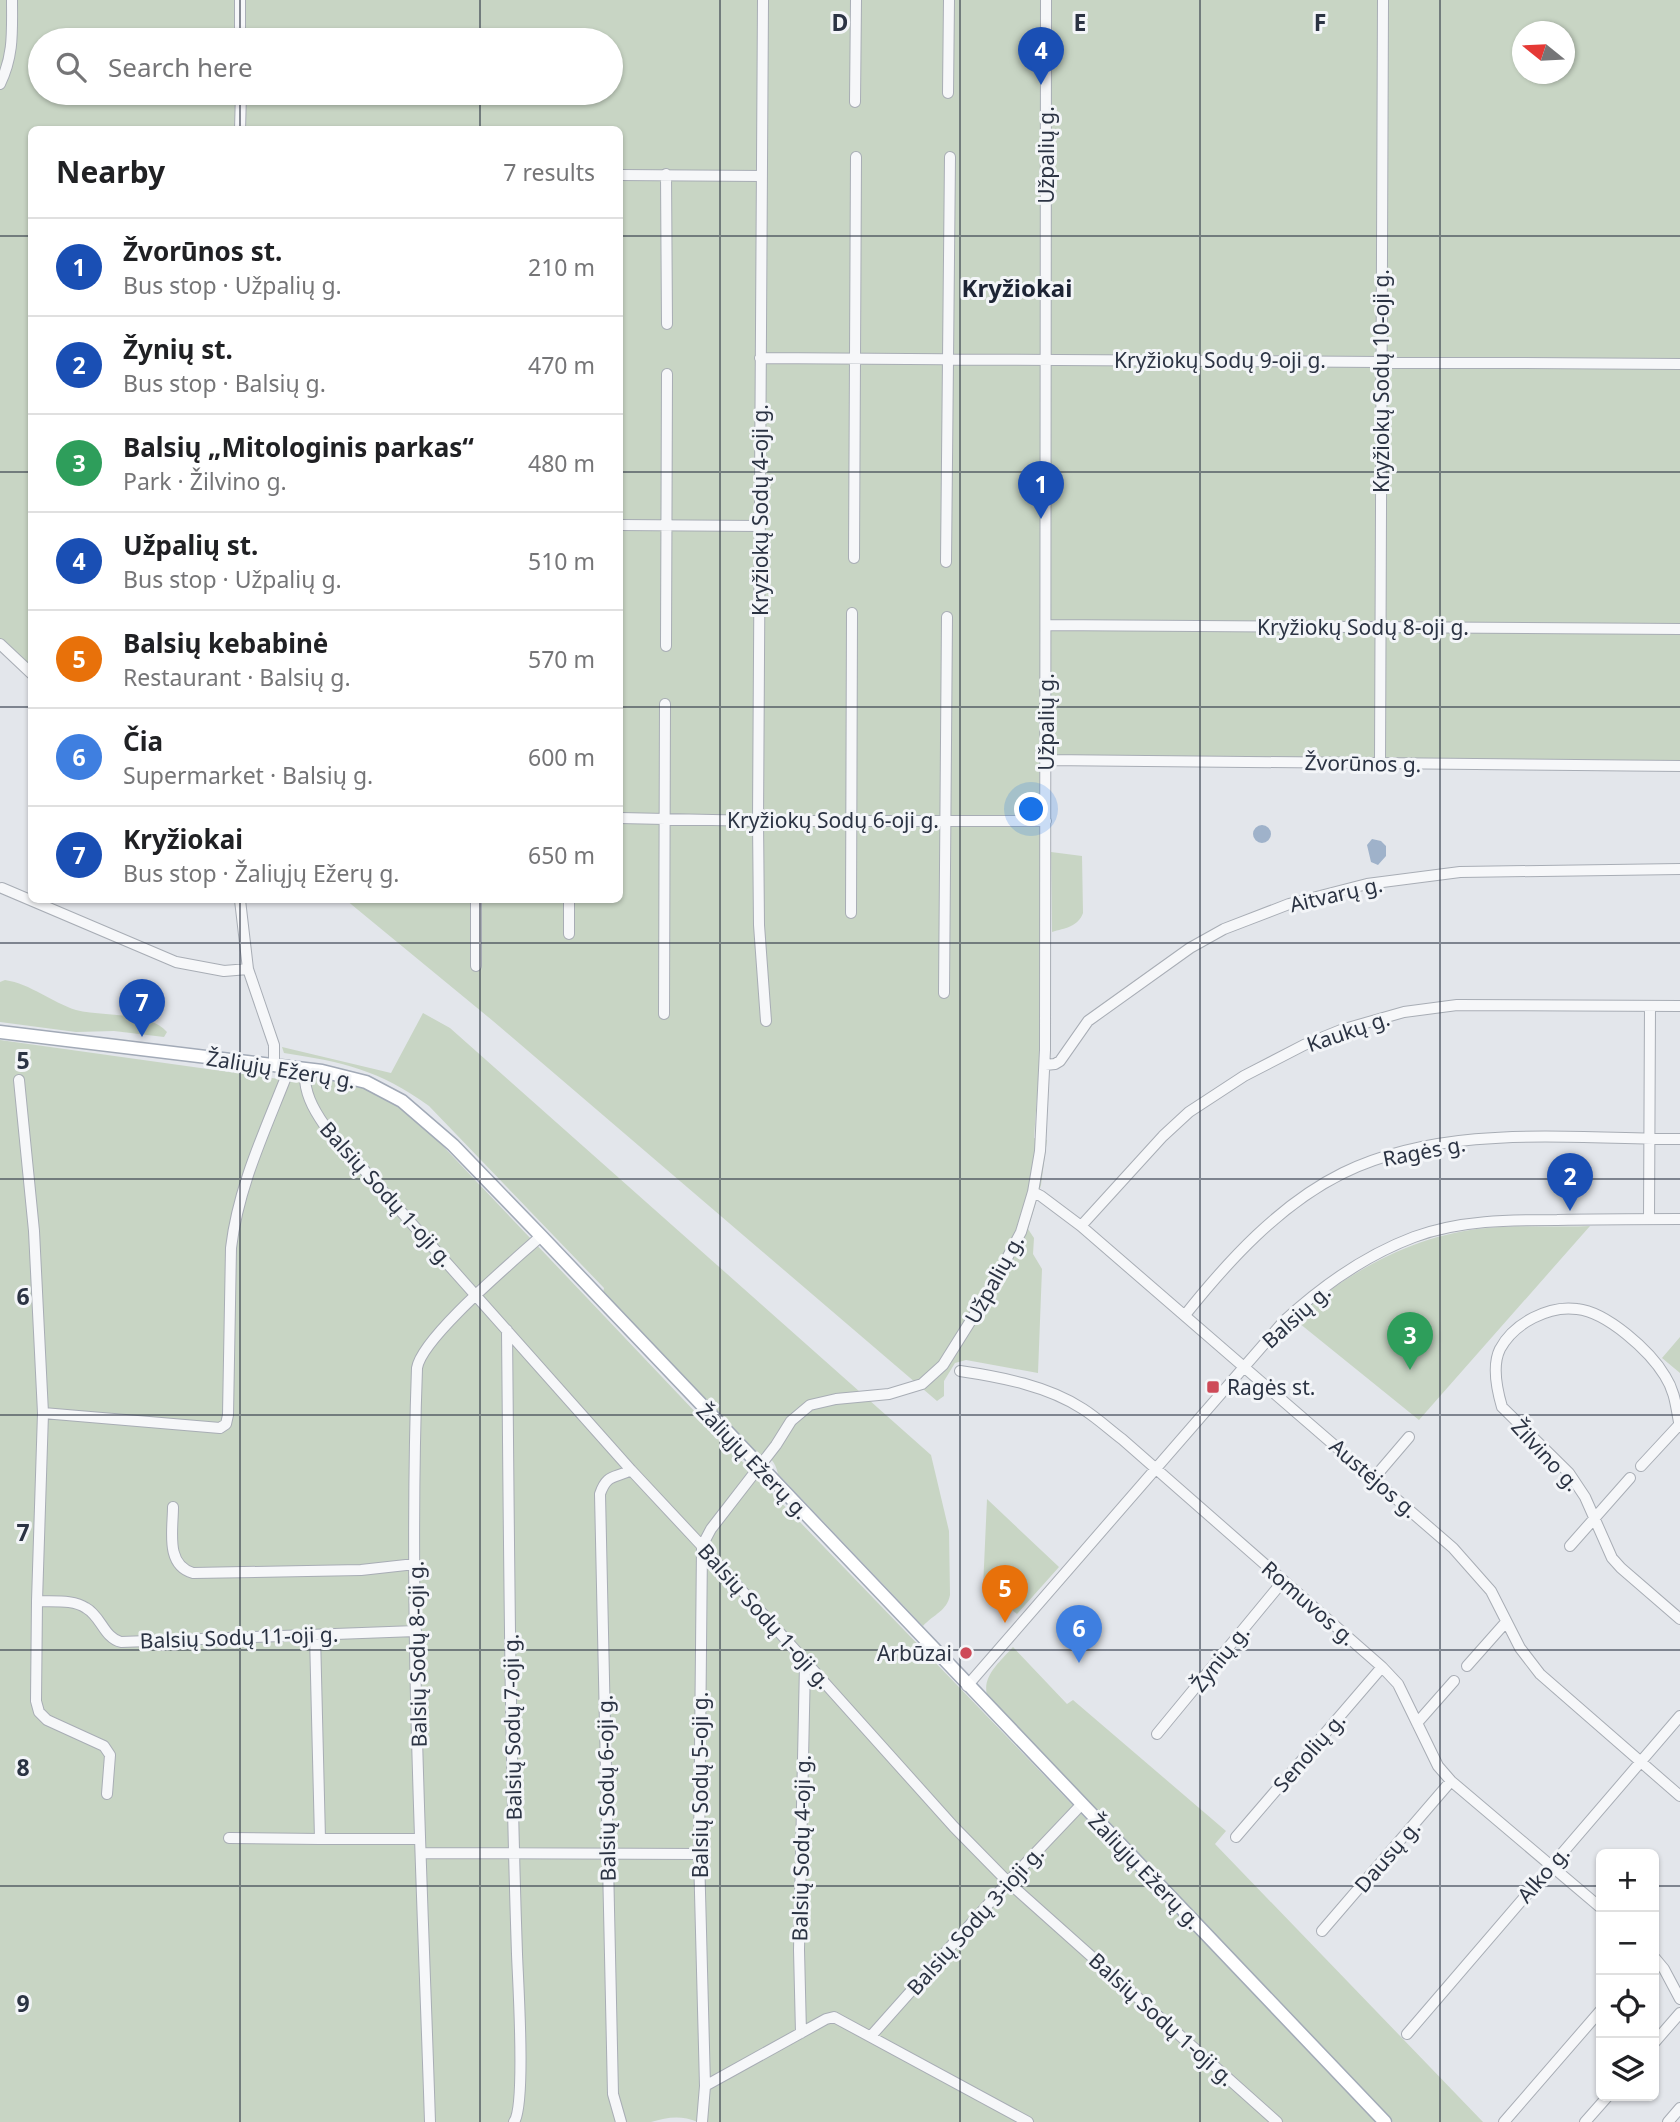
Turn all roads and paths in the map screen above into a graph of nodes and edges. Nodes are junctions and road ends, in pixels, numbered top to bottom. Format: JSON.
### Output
{"nodes":[{"id":1,"x":12,"y":0,"type":"edge"},
{"id":2,"x":240,"y":0,"type":"edge"},
{"id":3,"x":763,"y":0,"type":"edge"},
{"id":4,"x":856,"y":0,"type":"edge"},
{"id":5,"x":949,"y":0,"type":"edge"},
{"id":6,"x":1046,"y":0,"type":"edge"},
{"id":7,"x":1383,"y":0,"type":"edge"},
{"id":8,"x":240,"y":28,"type":"edge"},
{"id":9,"x":0,"y":84,"type":"edge"},
{"id":10,"x":948,"y":93,"type":"dead end"},
{"id":11,"x":855,"y":102,"type":"dead end"},
{"id":12,"x":241,"y":105,"type":"edge"},
{"id":13,"x":240,"y":126,"type":"edge"},
{"id":14,"x":856,"y":157,"type":"dead end"},
{"id":15,"x":950,"y":157,"type":"dead end"},
{"id":16,"x":666,"y":174,"type":"junction"},
{"id":17,"x":623,"y":175,"type":"edge"},
{"id":18,"x":762,"y":176,"type":"junction"},
{"id":19,"x":667,"y":324,"type":"dead end"},
{"id":20,"x":760,"y":358,"type":"junction"},
{"id":21,"x":855,"y":358,"type":"junction"},
{"id":22,"x":949,"y":358,"type":"junction"},
{"id":23,"x":1046,"y":359,"type":"junction"},
{"id":24,"x":1381,"y":362,"type":"junction"},
{"id":25,"x":1680,"y":364,"type":"edge"},
{"id":26,"x":667,"y":374,"type":"dead end"},
{"id":27,"x":623,"y":525,"type":"edge"},
{"id":28,"x":667,"y":525,"type":"junction"},
{"id":29,"x":760,"y":526,"type":"junction"},
{"id":30,"x":854,"y":558,"type":"dead end"},
{"id":31,"x":946,"y":562,"type":"dead end"},
{"id":32,"x":852,"y":613,"type":"dead end"},
{"id":33,"x":947,"y":617,"type":"dead end"},
{"id":34,"x":1046,"y":625,"type":"junction"},
{"id":35,"x":1381,"y":627,"type":"junction"},
{"id":36,"x":1680,"y":629,"type":"edge"},
{"id":37,"x":0,"y":643,"type":"edge"},
{"id":38,"x":666,"y":646,"type":"dead end"},
{"id":39,"x":28,"y":670,"type":"edge"},
{"id":40,"x":665,"y":704,"type":"dead end"},
{"id":41,"x":1046,"y":760,"type":"junction"},
{"id":42,"x":1380,"y":763,"type":"junction"},
{"id":43,"x":1680,"y":766,"type":"edge"},
{"id":44,"x":664,"y":817,"type":"junction"},
{"id":45,"x":623,"y":818,"type":"edge"},
{"id":46,"x":852,"y":819,"type":"junction"},
{"id":47,"x":945,"y":820,"type":"junction"},
{"id":48,"x":758,"y":821,"type":"junction"},
{"id":49,"x":1046,"y":821,"type":"junction"},
{"id":50,"x":1680,"y":869,"type":"edge"},
{"id":51,"x":2,"y":888,"type":"dead end"},
{"id":52,"x":28,"y":899,"type":"edge"},
{"id":53,"x":37,"y":903,"type":"edge"},
{"id":54,"x":240,"y":903,"type":"edge"},
{"id":55,"x":476,"y":903,"type":"edge"},
{"id":56,"x":569,"y":903,"type":"edge"},
{"id":57,"x":851,"y":913,"type":"dead end"},
{"id":58,"x":569,"y":934,"type":"dead end"},
{"id":59,"x":476,"y":966,"type":"dead end"},
{"id":60,"x":248,"y":969,"type":"junction"},
{"id":61,"x":944,"y":993,"type":"dead end"},
{"id":62,"x":1650,"y":1006,"type":"junction"},
{"id":63,"x":1680,"y":1006,"type":"edge"},
{"id":64,"x":664,"y":1014,"type":"dead end"},
{"id":65,"x":766,"y":1021,"type":"dead end"},
{"id":66,"x":0,"y":1032,"type":"edge"},
{"id":67,"x":1045,"y":1065,"type":"junction"},
{"id":68,"x":281,"y":1066,"type":"junction"},
{"id":69,"x":305,"y":1069,"type":"junction"},
{"id":70,"x":19,"y":1080,"type":"dead end"},
{"id":71,"x":1651,"y":1139,"type":"junction"},
{"id":72,"x":1680,"y":1139,"type":"edge"},
{"id":73,"x":1033,"y":1192,"type":"junction"},
{"id":74,"x":1649,"y":1219,"type":"junction"},
{"id":75,"x":1680,"y":1219,"type":"edge"},
{"id":76,"x":1081,"y":1226,"type":"junction"},
{"id":77,"x":541,"y":1237,"type":"junction"},
{"id":78,"x":477,"y":1295,"type":"junction"},
{"id":79,"x":1185,"y":1315,"type":"junction"},
{"id":80,"x":507,"y":1330,"type":"junction"},
{"id":81,"x":1243,"y":1367,"type":"junction"},
{"id":82,"x":960,"y":1371,"type":"dead end"},
{"id":83,"x":43,"y":1413,"type":"junction"},
{"id":84,"x":1679,"y":1426,"type":"edge"},
{"id":85,"x":1409,"y":1437,"type":"dead end"},
{"id":86,"x":1642,"y":1466,"type":"dead end"},
{"id":87,"x":758,"y":1467,"type":"junction"},
{"id":88,"x":1155,"y":1469,"type":"junction"},
{"id":89,"x":631,"y":1470,"type":"junction"},
{"id":90,"x":1374,"y":1478,"type":"junction"},
{"id":91,"x":1630,"y":1478,"type":"dead end"},
{"id":92,"x":173,"y":1507,"type":"dead end"},
{"id":93,"x":1594,"y":1518,"type":"junction"},
{"id":94,"x":702,"y":1546,"type":"junction"},
{"id":95,"x":1570,"y":1546,"type":"dead end"},
{"id":96,"x":415,"y":1563,"type":"junction"},
{"id":97,"x":1283,"y":1581,"type":"junction"},
{"id":98,"x":37,"y":1601,"type":"junction"},
{"id":99,"x":1680,"y":1619,"type":"edge"},
{"id":100,"x":1506,"y":1622,"type":"junction"},
{"id":101,"x":416,"y":1630,"type":"junction"},
{"id":102,"x":315,"y":1634,"type":"junction"},
{"id":103,"x":806,"y":1664,"type":"junction"},
{"id":104,"x":1467,"y":1666,"type":"dead end"},
{"id":105,"x":1382,"y":1667,"type":"junction"},
{"id":106,"x":1454,"y":1681,"type":"dead end"},
{"id":107,"x":967,"y":1686,"type":"junction"},
{"id":108,"x":1680,"y":1716,"type":"edge"},
{"id":109,"x":1417,"y":1723,"type":"junction"},
{"id":110,"x":1157,"y":1734,"type":"dead end"},
{"id":111,"x":1641,"y":1762,"type":"junction"},
{"id":112,"x":1451,"y":1781,"type":"junction"},
{"id":113,"x":107,"y":1794,"type":"dead end"},
{"id":114,"x":1680,"y":1796,"type":"edge"},
{"id":115,"x":1081,"y":1805,"type":"junction"},
{"id":116,"x":1236,"y":1837,"type":"dead end"},
{"id":117,"x":229,"y":1838,"type":"dead end"},
{"id":118,"x":320,"y":1839,"type":"junction"},
{"id":119,"x":420,"y":1839,"type":"junction"},
{"id":120,"x":607,"y":1852,"type":"junction"},
{"id":121,"x":421,"y":1853,"type":"junction"},
{"id":122,"x":513,"y":1853,"type":"junction"},
{"id":123,"x":699,"y":1854,"type":"junction"},
{"id":124,"x":1551,"y":1864,"type":"junction"},
{"id":125,"x":1008,"y":1882,"type":"junction"},
{"id":126,"x":1596,"y":1904,"type":"edge"},
{"id":127,"x":1322,"y":1931,"type":"dead end"},
{"id":128,"x":1659,"y":1963,"type":"edge"},
{"id":129,"x":1680,"y":1999,"type":"edge"},
{"id":130,"x":1680,"y":2013,"type":"edge"},
{"id":131,"x":1596,"y":2016,"type":"edge"},
{"id":132,"x":801,"y":2033,"type":"junction"},
{"id":133,"x":1407,"y":2034,"type":"dead end"},
{"id":134,"x":871,"y":2036,"type":"junction"},
{"id":135,"x":1658,"y":2038,"type":"edge"},
{"id":136,"x":705,"y":2086,"type":"junction"},
{"id":137,"x":1604,"y":2101,"type":"edge"},
{"id":138,"x":1680,"y":2108,"type":"edge"},
{"id":139,"x":430,"y":2122,"type":"edge"},
{"id":140,"x":514,"y":2122,"type":"edge"},
{"id":141,"x":621,"y":2122,"type":"edge"},
{"id":142,"x":702,"y":2122,"type":"edge"},
{"id":143,"x":1028,"y":2122,"type":"edge"},
{"id":144,"x":1277,"y":2122,"type":"edge"},
{"id":145,"x":1385,"y":2122,"type":"edge"},
{"id":146,"x":1504,"y":2122,"type":"edge"},
{"id":147,"x":1585,"y":2122,"type":"edge"},
{"id":148,"x":1668,"y":2122,"type":"edge"}],
"edges":[{"from":1,"to":9,"type":"street"},
{"from":2,"to":8,"type":"street"},
{"from":3,"to":18,"type":"street","name":"Kryžiokų Sodų 4-oji g."},
{"from":4,"to":11,"type":"street"},
{"from":5,"to":10,"type":"street"},
{"from":6,"to":23,"type":"street","name":"Užpalių g."},
{"from":7,"to":24,"type":"street","name":"Kryžiokų Sodų 10-oji g."},
{"from":12,"to":13,"type":"street"},
{"from":14,"to":21,"type":"street"},
{"from":15,"to":22,"type":"street"},
{"from":16,"to":17,"type":"street"},
{"from":16,"to":18,"type":"street"},
{"from":16,"to":19,"type":"street"},
{"from":18,"to":20,"type":"street","name":"Kryžiokų Sodų 4-oji g."},
{"from":20,"to":21,"type":"street","name":"Kryžiokų Sodų 9-oji g."},
{"from":20,"to":29,"type":"street","name":"Kryžiokų Sodų 4-oji g."},
{"from":21,"to":22,"type":"street","name":"Kryžiokų Sodų 9-oji g."},
{"from":21,"to":30,"type":"street"},
{"from":22,"to":23,"type":"street","name":"Kryžiokų Sodų 9-oji g."},
{"from":22,"to":31,"type":"street"},
{"from":23,"to":24,"type":"street","name":"Kryžiokų Sodų 9-oji g."},
{"from":23,"to":34,"type":"street","name":"Užpalių g."},
{"from":24,"to":25,"type":"street","name":"Kryžiokų Sodų 9-oji g."},
{"from":24,"to":35,"type":"street","name":"Kryžiokų Sodų 10-oji g."},
{"from":26,"to":28,"type":"street"},
{"from":27,"to":28,"type":"street"},
{"from":28,"to":29,"type":"street"},
{"from":28,"to":38,"type":"street"},
{"from":29,"to":48,"type":"street","name":"Kryžiokų Sodų 4-oji g."},
{"from":32,"to":46,"type":"street"},
{"from":33,"to":47,"type":"street"},
{"from":34,"to":35,"type":"street","name":"Kryžiokų Sodų 8-oji g."},
{"from":34,"to":41,"type":"street","name":"Užpalių g."},
{"from":35,"to":36,"type":"street","name":"Kryžiokų Sodų 8-oji g."},
{"from":35,"to":42,"type":"street","name":"Kryžiokų Sodų 10-oji g."},
{"from":37,"to":39,"type":"street"},
{"from":40,"to":44,"type":"street"},
{"from":41,"to":42,"type":"street","name":"Žvorūnos g."},
{"from":41,"to":49,"type":"street","name":"Užpalių g."},
{"from":42,"to":43,"type":"street","name":"Žvorūnos g."},
{"from":44,"to":45,"type":"street","name":"Kryžiokų Sodų 6-oji g."},
{"from":44,"to":48,"type":"street","name":"Kryžiokų Sodų 6-oji g."},
{"from":44,"to":64,"type":"street"},
{"from":46,"to":47,"type":"street","name":"Kryžiokų Sodų 6-oji g."},
{"from":46,"to":48,"type":"street","name":"Kryžiokų Sodų 6-oji g."},
{"from":46,"to":57,"type":"street"},
{"from":47,"to":49,"type":"street","name":"Kryžiokų Sodų 6-oji g."},
{"from":47,"to":61,"type":"street"},
{"from":48,"to":65,"type":"street","name":"Kryžiokų Sodų 4-oji g."},
{"from":49,"to":67,"type":"street","name":"Užpalių g."},
{"from":50,"to":67,"type":"street","name":"Aitvarų g."},
{"from":51,"to":52,"type":"street"},
{"from":53,"to":60,"type":"street"},
{"from":54,"to":60,"type":"street"},
{"from":55,"to":59,"type":"street"},
{"from":56,"to":58,"type":"street"},
{"from":60,"to":68,"type":"street"},
{"from":62,"to":63,"type":"street","name":"Kaukų g."},
{"from":62,"to":71,"type":"street"},
{"from":62,"to":76,"type":"street","name":"Kaukų g."},
{"from":66,"to":68,"type":"main road","name":"Žaliųjų Ežerų g."},
{"from":67,"to":73,"type":"street","name":"Užpalių g."},
{"from":68,"to":69,"type":"main road","name":"Žaliųjų Ežerų g."},
{"from":68,"to":83,"type":"street"},
{"from":69,"to":77,"type":"main road","name":"Žaliųjų Ežerų g."},
{"from":69,"to":78,"type":"street","name":"Balsių Sodų 1-oji g."},
{"from":70,"to":83,"type":"street"},
{"from":71,"to":72,"type":"street","name":"Ragės g."},
{"from":71,"to":74,"type":"street"},
{"from":71,"to":79,"type":"street","name":"Ragės g."},
{"from":73,"to":76,"type":"street","name":"Austėjos g."},
{"from":73,"to":87,"type":"street","name":"Užpalių g."},
{"from":74,"to":75,"type":"street","name":"Balsių g."},
{"from":74,"to":81,"type":"street","name":"Balsių g."},
{"from":76,"to":79,"type":"street","name":"Austėjos g."},
{"from":77,"to":78,"type":"street","name":"Balsių Sodų 8-oji g."},
{"from":77,"to":87,"type":"main road","name":"Žaliųjų Ežerų g."},
{"from":78,"to":80,"type":"street","name":"Balsių Sodų 1-oji g."},
{"from":78,"to":96,"type":"street","name":"Balsių Sodų 8-oji g."},
{"from":79,"to":81,"type":"street","name":"Austėjos g."},
{"from":80,"to":89,"type":"street","name":"Balsių Sodų 1-oji g."},
{"from":80,"to":122,"type":"street","name":"Balsių Sodų 7-oji g."},
{"from":81,"to":88,"type":"street","name":"Balsių g."},
{"from":81,"to":90,"type":"street","name":"Austėjos g."},
{"from":82,"to":88,"type":"street","name":"Romuvos g."},
{"from":83,"to":98,"type":"street"},
{"from":84,"to":86,"type":"street"},
{"from":84,"to":93,"type":"street","name":"Žilvino g."},
{"from":85,"to":90,"type":"street"},
{"from":87,"to":94,"type":"street"},
{"from":87,"to":107,"type":"main road","name":"Žaliųjų Ežerų g."},
{"from":88,"to":97,"type":"street","name":"Romuvos g."},
{"from":88,"to":107,"type":"street","name":"Balsių g."},
{"from":89,"to":94,"type":"street","name":"Balsių Sodų 1-oji g."},
{"from":89,"to":120,"type":"street","name":"Balsių Sodų 6-oji g."},
{"from":90,"to":100,"type":"street","name":"Austėjos g."},
{"from":91,"to":93,"type":"street"},
{"from":92,"to":96,"type":"street"},
{"from":93,"to":95,"type":"street"},
{"from":93,"to":99,"type":"street","name":"Žilvino g."},
{"from":94,"to":103,"type":"street","name":"Balsių Sodų 1-oji g."},
{"from":94,"to":123,"type":"street","name":"Balsių Sodų 5-oji g."},
{"from":96,"to":101,"type":"street","name":"Balsių Sodų 8-oji g."},
{"from":97,"to":105,"type":"street","name":"Romuvos g."},
{"from":97,"to":110,"type":"street","name":"Žynių g."},
{"from":98,"to":102,"type":"street","name":"Balsių Sodų 11-oji g."},
{"from":98,"to":113,"type":"street"},
{"from":100,"to":104,"type":"street"},
{"from":100,"to":111,"type":"street","name":"Austėjos g."},
{"from":101,"to":102,"type":"street","name":"Balsių Sodų 11-oji g."},
{"from":101,"to":119,"type":"street","name":"Balsių Sodų 8-oji g."},
{"from":102,"to":118,"type":"street"},
{"from":103,"to":125,"type":"street","name":"Balsių Sodų 1-oji g."},
{"from":103,"to":132,"type":"street","name":"Balsių Sodų 4-oji g."},
{"from":105,"to":109,"type":"street","name":"Romuvos g."},
{"from":105,"to":116,"type":"street","name":"Senolių g."},
{"from":106,"to":109,"type":"street"},
{"from":107,"to":115,"type":"main road","name":"Žaliųjų Ežerų g."},
{"from":108,"to":111,"type":"street","name":"Alko g."},
{"from":109,"to":112,"type":"street","name":"Romuvos g."},
{"from":111,"to":114,"type":"street","name":"Austėjos g."},
{"from":111,"to":124,"type":"street","name":"Alko g."},
{"from":112,"to":124,"type":"street","name":"Romuvos g."},
{"from":112,"to":127,"type":"street","name":"Dausų g."},
{"from":115,"to":125,"type":"street","name":"Balsių Sodų 3-ioji g."},
{"from":115,"to":145,"type":"main road","name":"Žaliųjų Ežerų g."},
{"from":117,"to":118,"type":"street"},
{"from":118,"to":119,"type":"street"},
{"from":119,"to":121,"type":"street","name":"Balsių Sodų 8-oji g."},
{"from":120,"to":122,"type":"street"},
{"from":120,"to":123,"type":"street"},
{"from":120,"to":141,"type":"street","name":"Balsių Sodų 6-oji g."},
{"from":121,"to":122,"type":"street"},
{"from":121,"to":139,"type":"street","name":"Balsių Sodų 8-oji g."},
{"from":122,"to":140,"type":"street","name":"Balsių Sodų 7-oji g."},
{"from":123,"to":136,"type":"street","name":"Balsių Sodų 5-oji g."},
{"from":124,"to":126,"type":"street","name":"Romuvos g."},
{"from":124,"to":133,"type":"street","name":"Alko g."},
{"from":125,"to":134,"type":"street","name":"Balsių Sodų 3-ioji g."},
{"from":125,"to":144,"type":"street","name":"Balsių Sodų 1-oji g."},
{"from":128,"to":129,"type":"street"},
{"from":130,"to":135,"type":"street"},
{"from":131,"to":146,"type":"street"},
{"from":132,"to":134,"type":"street"},
{"from":132,"to":136,"type":"street"},
{"from":134,"to":143,"type":"street"},
{"from":136,"to":142,"type":"street","name":"Balsių Sodų 5-oji g."},
{"from":137,"to":147,"type":"street"},
{"from":138,"to":148,"type":"street"}]}
